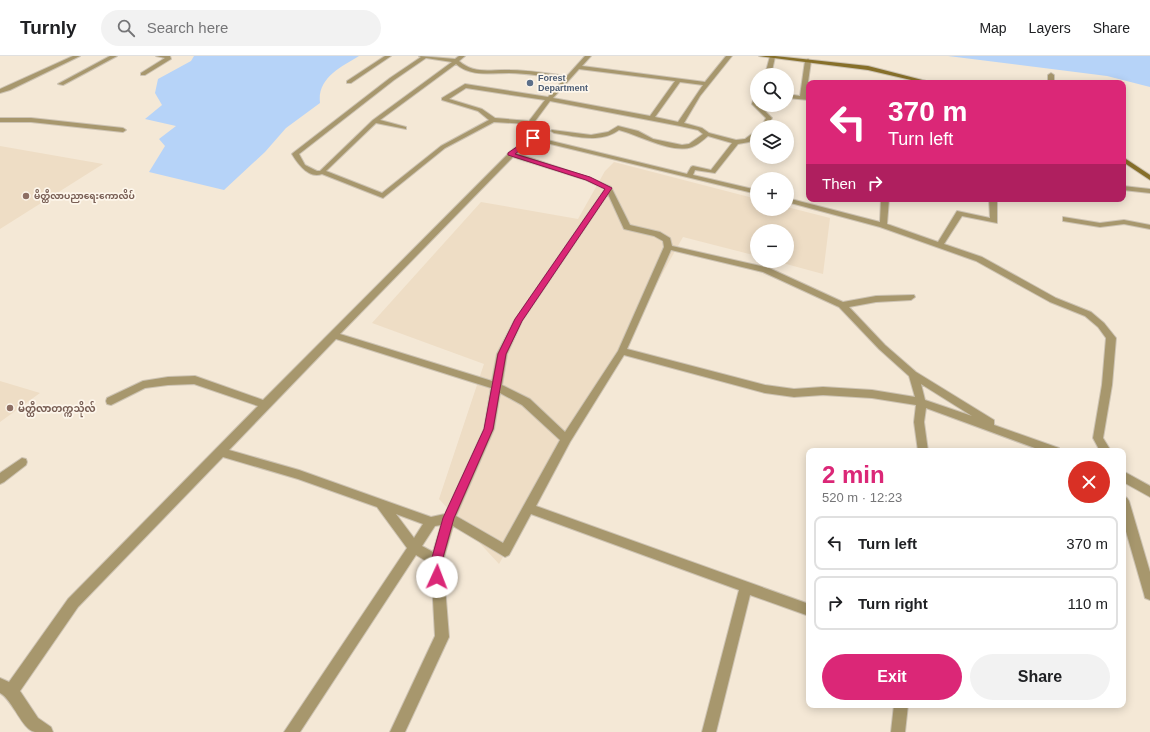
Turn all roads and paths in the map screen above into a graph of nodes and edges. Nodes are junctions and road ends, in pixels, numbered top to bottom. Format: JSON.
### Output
{"nodes":[{"id":1,"x":77,"y":56,"type":"edge"},
{"id":2,"x":114,"y":56,"type":"edge"},
{"id":3,"x":159,"y":56,"type":"edge"},
{"id":4,"x":388,"y":56,"type":"edge"},
{"id":5,"x":422,"y":56,"type":"edge"},
{"id":6,"x":426,"y":56,"type":"edge"},
{"id":7,"x":462,"y":56,"type":"edge"},
{"id":8,"x":588,"y":56,"type":"edge"},
{"id":9,"x":728,"y":56,"type":"edge"},
{"id":10,"x":762,"y":56,"type":"edge"},
{"id":11,"x":772,"y":57,"type":"junction"},
{"id":12,"x":456,"y":61,"type":"junction"},
{"id":13,"x":808,"y":61,"type":"junction"},
{"id":14,"x":578,"y":67,"type":"junction"},
{"id":15,"x":770,"y":68,"type":"edge"},
{"id":16,"x":143,"y":74,"type":"dead end"},
{"id":17,"x":1051,"y":75,"type":"dead end"},
{"id":18,"x":568,"y":78,"type":"junction"},
{"id":19,"x":807,"y":80,"type":"edge"},
{"id":20,"x":919,"y":80,"type":"edge"},
{"id":21,"x":1050,"y":80,"type":"edge"},
{"id":22,"x":678,"y":81,"type":"junction"},
{"id":23,"x":349,"y":82,"type":"dead end"},
{"id":24,"x":61,"y":84,"type":"dead end"},
{"id":25,"x":706,"y":84,"type":"junction"},
{"id":26,"x":0,"y":92,"type":"edge"},
{"id":27,"x":794,"y":97,"type":"edge"},
{"id":28,"x":806,"y":98,"type":"edge"},
{"id":29,"x":549,"y":99,"type":"junction"},
{"id":30,"x":762,"y":112,"type":"edge"},
{"id":31,"x":651,"y":119,"type":"junction"},
{"id":32,"x":0,"y":120,"type":"edge"},
{"id":33,"x":375,"y":120,"type":"junction"},
{"id":34,"x":493,"y":120,"type":"junction"},
{"id":35,"x":767,"y":120,"type":"edge"},
{"id":36,"x":532,"y":123,"type":"junction"},
{"id":37,"x":680,"y":124,"type":"junction"},
{"id":38,"x":404,"y":128,"type":"dead end"},
{"id":39,"x":123,"y":130,"type":"dead end"},
{"id":40,"x":554,"y":131,"type":"dead end"},
{"id":41,"x":707,"y":134,"type":"junction"},
{"id":42,"x":533,"y":138,"type":"junction"},
{"id":43,"x":750,"y":138,"type":"edge"},
{"id":44,"x":736,"y":142,"type":"junction"},
{"id":45,"x":512,"y":154,"type":"junction"},
{"id":46,"x":1126,"y":161,"type":"edge"},
{"id":47,"x":322,"y":172,"type":"junction"},
{"id":48,"x":690,"y":176,"type":"junction"},
{"id":49,"x":1150,"y":178,"type":"edge"},
{"id":50,"x":609,"y":188,"type":"junction"},
{"id":51,"x":1126,"y":188,"type":"edge"},
{"id":52,"x":750,"y":190,"type":"edge"},
{"id":53,"x":1150,"y":191,"type":"edge"},
{"id":54,"x":794,"y":202,"type":"edge"},
{"id":55,"x":885,"y":202,"type":"edge"},
{"id":56,"x":993,"y":202,"type":"edge"},
{"id":57,"x":1066,"y":219,"type":"dead end"},
{"id":58,"x":884,"y":224,"type":"junction"},
{"id":59,"x":1150,"y":227,"type":"edge"},
{"id":60,"x":940,"y":244,"type":"junction"},
{"id":61,"x":668,"y":247,"type":"junction"},
{"id":62,"x":911,"y":297,"type":"dead end"},
{"id":63,"x":842,"y":305,"type":"junction"},
{"id":64,"x":334,"y":335,"type":"junction"},
{"id":65,"x":622,"y":351,"type":"junction"},
{"id":66,"x":913,"y":374,"type":"junction"},
{"id":67,"x":496,"y":386,"type":"junction"},
{"id":68,"x":111,"y":401,"type":"dead end"},
{"id":69,"x":921,"y":402,"type":"junction"},
{"id":70,"x":265,"y":404,"type":"junction"},
{"id":71,"x":1008,"y":434,"type":"junction"},
{"id":72,"x":566,"y":440,"type":"junction"},
{"id":73,"x":923,"y":448,"type":"edge"},
{"id":74,"x":1047,"y":448,"type":"edge"},
{"id":75,"x":1104,"y":448,"type":"edge"},
{"id":76,"x":221,"y":452,"type":"junction"},
{"id":77,"x":22,"y":462,"type":"dead end"},
{"id":78,"x":1126,"y":478,"type":"edge"},
{"id":79,"x":0,"y":479,"type":"edge"},
{"id":80,"x":1150,"y":492,"type":"edge"},
{"id":81,"x":381,"y":503,"type":"junction"},
{"id":82,"x":528,"y":508,"type":"junction"},
{"id":83,"x":1126,"y":511,"type":"edge"},
{"id":84,"x":449,"y":518,"type":"junction"},
{"id":85,"x":431,"y":522,"type":"junction"},
{"id":86,"x":414,"y":548,"type":"junction"},
{"id":87,"x":436,"y":561,"type":"junction"},
{"id":88,"x":746,"y":587,"type":"junction"},
{"id":89,"x":1150,"y":594,"type":"edge"},
{"id":90,"x":806,"y":609,"type":"edge"},
{"id":91,"x":6,"y":688,"type":"edge"},
{"id":92,"x":901,"y":708,"type":"edge"},
{"id":93,"x":46,"y":732,"type":"edge"},
{"id":94,"x":291,"y":732,"type":"edge"},
{"id":95,"x":398,"y":732,"type":"edge"},
{"id":96,"x":709,"y":732,"type":"edge"},
{"id":97,"x":898,"y":732,"type":"edge"}],
"edges":[{"from":1,"to":26,"type":"street"},
{"from":2,"to":24,"type":"street"},
{"from":3,"to":16,"type":"street"},
{"from":4,"to":23,"type":"street"},
{"from":5,"to":6,"type":"street"},
{"from":6,"to":12,"type":"street"},
{"from":6,"to":47,"type":"street"},
{"from":7,"to":12,"type":"street"},
{"from":8,"to":14,"type":"street"},
{"from":9,"to":25,"type":"street"},
{"from":10,"to":11,"type":"street"},
{"from":11,"to":13,"type":"street"},
{"from":11,"to":15,"type":"street"},
{"from":12,"to":18,"type":"street"},
{"from":12,"to":33,"type":"street"},
{"from":13,"to":19,"type":"street"},
{"from":13,"to":20,"type":"street"},
{"from":14,"to":18,"type":"street"},
{"from":14,"to":22,"type":"street"},
{"from":17,"to":21,"type":"street"},
{"from":18,"to":29,"type":"street"},
{"from":22,"to":25,"type":"street"},
{"from":22,"to":31,"type":"street"},
{"from":25,"to":37,"type":"street"},
{"from":27,"to":28,"type":"street"},
{"from":29,"to":31,"type":"street"},
{"from":29,"to":34,"type":"street"},
{"from":29,"to":36,"type":"street"},
{"from":30,"to":35,"type":"street"},
{"from":31,"to":37,"type":"street"},
{"from":32,"to":39,"type":"street"},
{"from":33,"to":38,"type":"street"},
{"from":33,"to":47,"type":"street"},
{"from":34,"to":36,"type":"street"},
{"from":34,"to":47,"type":"street"},
{"from":36,"to":42,"type":"street"},
{"from":37,"to":41,"type":"street"},
{"from":40,"to":41,"type":"street"},
{"from":41,"to":44,"type":"street"},
{"from":42,"to":45,"type":"street"},
{"from":42,"to":48,"type":"street"},
{"from":43,"to":44,"type":"street"},
{"from":44,"to":48,"type":"street"},
{"from":45,"to":50,"type":"street"},
{"from":45,"to":64,"type":"street"},
{"from":46,"to":49,"type":"street"},
{"from":48,"to":52,"type":"street"},
{"from":50,"to":61,"type":"street"},
{"from":50,"to":67,"type":"street"},
{"from":51,"to":53,"type":"street"},
{"from":54,"to":58,"type":"street"},
{"from":55,"to":58,"type":"street"},
{"from":56,"to":60,"type":"street"},
{"from":57,"to":59,"type":"street"},
{"from":58,"to":60,"type":"street"},
{"from":60,"to":75,"type":"street"},
{"from":61,"to":63,"type":"street"},
{"from":61,"to":65,"type":"street"},
{"from":62,"to":63,"type":"street"},
{"from":63,"to":66,"type":"street"},
{"from":64,"to":67,"type":"street"},
{"from":64,"to":70,"type":"street"},
{"from":65,"to":69,"type":"street"},
{"from":65,"to":72,"type":"street"},
{"from":66,"to":69,"type":"street"},
{"from":66,"to":71,"type":"street"},
{"from":67,"to":72,"type":"street"},
{"from":67,"to":84,"type":"street"},
{"from":68,"to":70,"type":"street"},
{"from":69,"to":71,"type":"street"},
{"from":69,"to":73,"type":"street"},
{"from":70,"to":76,"type":"street"},
{"from":71,"to":74,"type":"street"},
{"from":72,"to":82,"type":"street"},
{"from":76,"to":81,"type":"street"},
{"from":76,"to":91,"type":"street"},
{"from":77,"to":79,"type":"street"},
{"from":78,"to":80,"type":"street"},
{"from":81,"to":85,"type":"street"},
{"from":81,"to":86,"type":"street"},
{"from":82,"to":84,"type":"street"},
{"from":82,"to":88,"type":"street"},
{"from":83,"to":89,"type":"street"},
{"from":84,"to":85,"type":"street"},
{"from":84,"to":87,"type":"street"},
{"from":85,"to":86,"type":"street"},
{"from":86,"to":87,"type":"street"},
{"from":86,"to":94,"type":"street"},
{"from":87,"to":95,"type":"street"},
{"from":88,"to":90,"type":"street"},
{"from":88,"to":96,"type":"street"},
{"from":91,"to":93,"type":"street"},
{"from":92,"to":97,"type":"street"}]}
